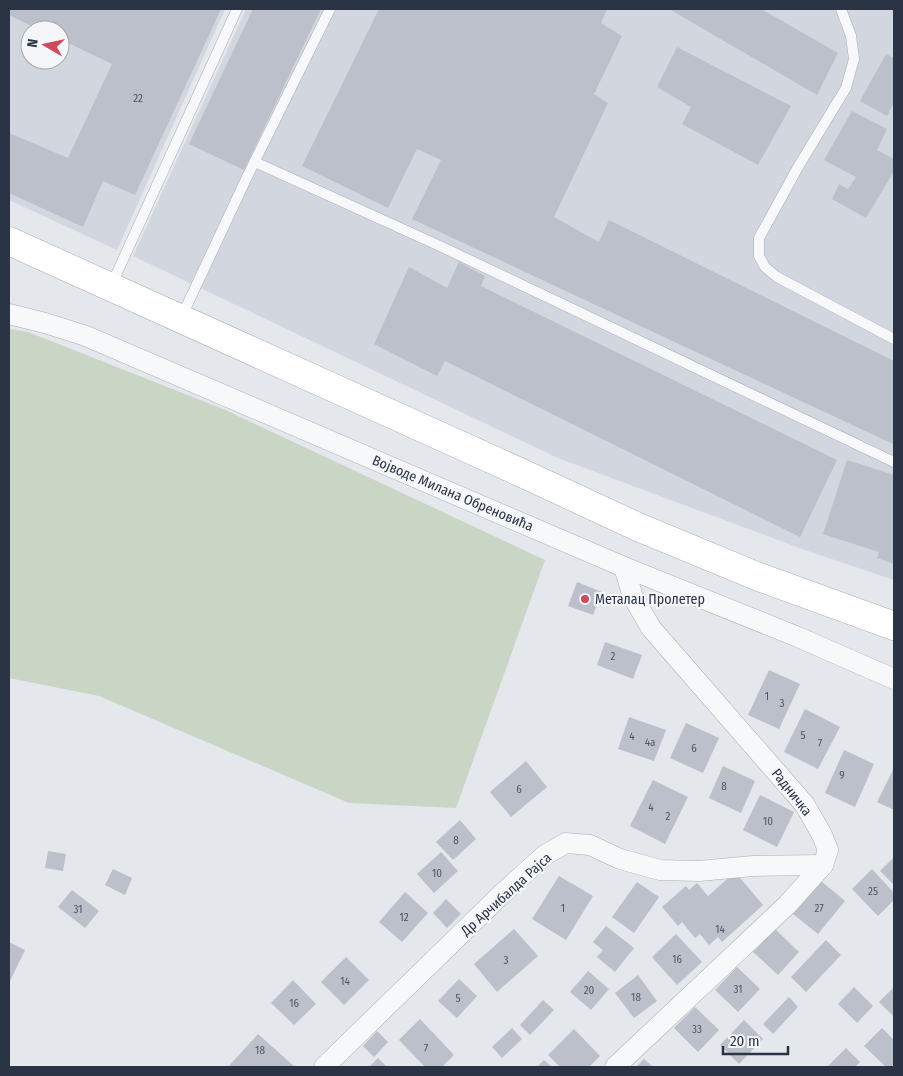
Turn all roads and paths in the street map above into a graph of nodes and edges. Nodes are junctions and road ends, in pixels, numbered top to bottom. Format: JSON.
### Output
{"nodes":[{"id":1,"x":237,"y":9,"type":"edge"},
{"id":2,"x":330,"y":9,"type":"edge"},
{"id":3,"x":841,"y":9,"type":"edge"},
{"id":4,"x":255,"y":162,"type":"junction"},
{"id":5,"x":9,"y":241,"type":"edge"},
{"id":6,"x":111,"y":287,"type":"junction"},
{"id":7,"x":9,"y":314,"type":"edge"},
{"id":8,"x":181,"y":319,"type":"junction"},
{"id":9,"x":894,"y":340,"type":"edge"},
{"id":10,"x":894,"y":462,"type":"edge"},
{"id":11,"x":624,"y":567,"type":"junction"},
{"id":12,"x":894,"y":626,"type":"edge"},
{"id":13,"x":894,"y":679,"type":"edge"},
{"id":14,"x":823,"y":865,"type":"junction"},
{"id":15,"x":324,"y":1067,"type":"edge"},
{"id":16,"x":615,"y":1067,"type":"edge"}],
"edges":[{"from":1,"to":6,"type":"lane"},
{"from":2,"to":4,"type":"lane"},
{"from":3,"to":9,"type":"lane"},
{"from":4,"to":8,"type":"lane"},
{"from":4,"to":10,"type":"lane"},
{"from":5,"to":6,"type":"street"},
{"from":6,"to":8,"type":"street"},
{"from":7,"to":11,"type":"street","name":"Војводе Милана Обреновића"},
{"from":8,"to":12,"type":"street"},
{"from":11,"to":13,"type":"street","name":"Војводе Милана Обреновића"},
{"from":11,"to":14,"type":"street","name":"Радничка"},
{"from":14,"to":15,"type":"street","name":"Др Арчибалда Рајса"},
{"from":14,"to":16,"type":"street"}]}
